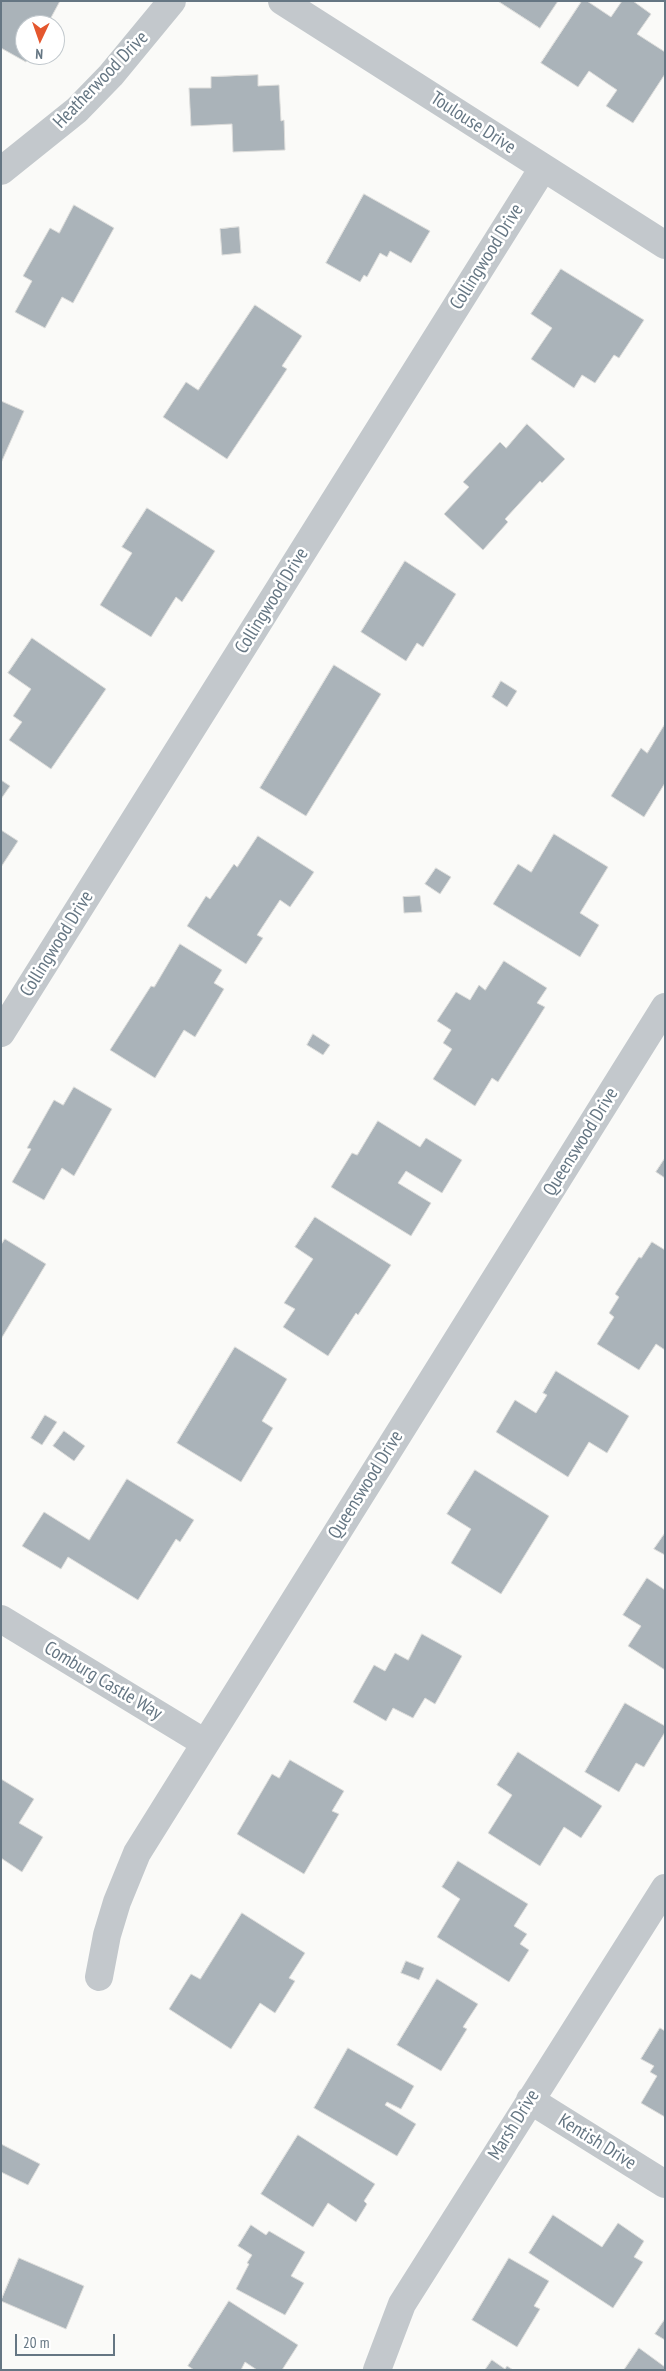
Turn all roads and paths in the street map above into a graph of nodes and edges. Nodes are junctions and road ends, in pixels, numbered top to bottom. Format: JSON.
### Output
{"nodes":[{"id":1,"x":172,"y":1,"type":"edge"},
{"id":2,"x":282,"y":1,"type":"edge"},
{"id":3,"x":544,"y":168,"type":"junction"},
{"id":4,"x":1,"y":171,"type":"edge"},
{"id":5,"x":665,"y":244,"type":"edge"},
{"id":6,"x":665,"y":1007,"type":"edge"},
{"id":7,"x":1,"y":1033,"type":"edge"},
{"id":8,"x":1,"y":1619,"type":"edge"},
{"id":9,"x":205,"y":1743,"type":"junction"},
{"id":10,"x":665,"y":1888,"type":"edge"},
{"id":11,"x":99,"y":1977,"type":"dead end"},
{"id":12,"x":530,"y":2100,"type":"junction"},
{"id":13,"x":665,"y":2184,"type":"edge"},
{"id":14,"x":377,"y":2370,"type":"edge"}],
"edges":[{"from":1,"to":4,"type":"street","name":"Heatherwood Drive"},
{"from":2,"to":3,"type":"street","name":"Toulouse Drive"},
{"from":3,"to":5,"type":"street","name":"Toulouse Drive"},
{"from":3,"to":7,"type":"street","name":"Collingwood Drive"},
{"from":6,"to":9,"type":"street","name":"Queenswood Drive"},
{"from":8,"to":9,"type":"street","name":"Comburg Castle Way"},
{"from":9,"to":11,"type":"street","name":"Queenswood Drive"},
{"from":10,"to":12,"type":"street","name":"Marsh Drive"},
{"from":12,"to":13,"type":"street","name":"Kentish Drive"},
{"from":12,"to":14,"type":"street","name":"Marsh Drive"}]}
